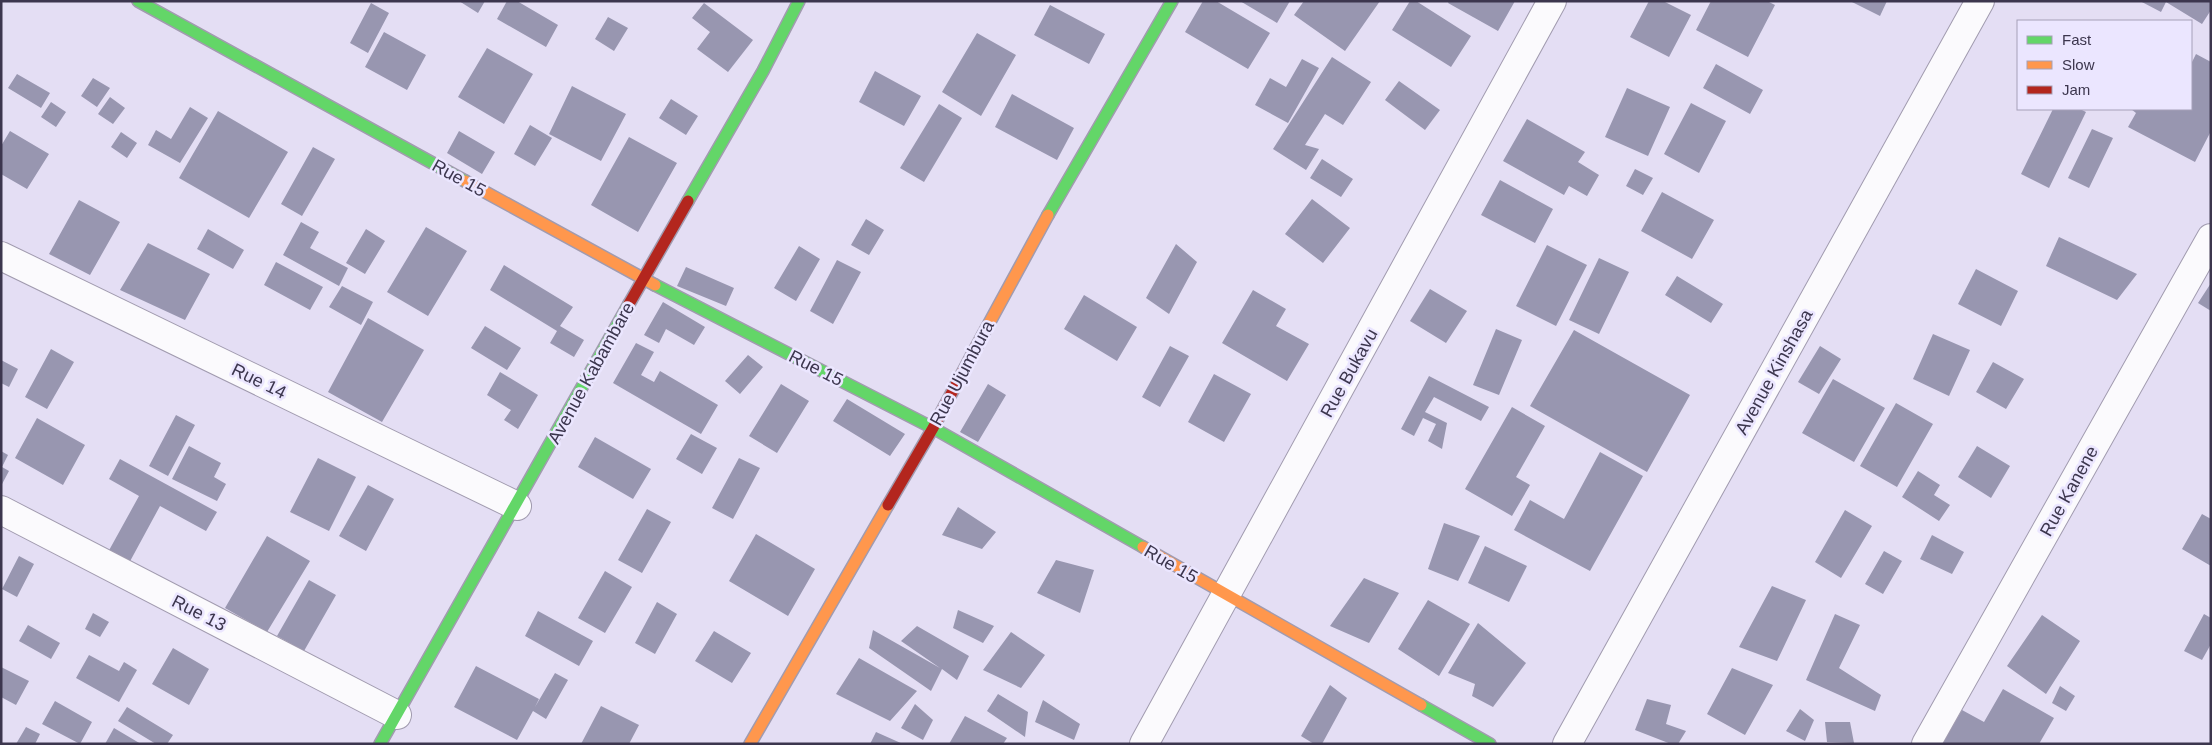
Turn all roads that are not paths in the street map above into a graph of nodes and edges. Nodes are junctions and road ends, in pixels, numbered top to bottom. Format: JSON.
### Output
{"nodes":[{"id":1,"x":138,"y":1,"type":"edge"},
{"id":2,"x":1172,"y":1,"type":"edge"},
{"id":3,"x":1552,"y":1,"type":"edge"},
{"id":4,"x":1980,"y":1,"type":"edge"},
{"id":5,"x":796,"y":2,"type":"edge"},
{"id":6,"x":2211,"y":238,"type":"edge"},
{"id":7,"x":1,"y":256,"type":"edge"},
{"id":8,"x":643,"y":279,"type":"junction"},
{"id":9,"x":933,"y":428,"type":"junction"},
{"id":10,"x":517,"y":506,"type":"junction"},
{"id":11,"x":1,"y":510,"type":"edge"},
{"id":12,"x":1227,"y":596,"type":"junction"},
{"id":13,"x":397,"y":715,"type":"junction"},
{"id":14,"x":380,"y":744,"type":"edge"},
{"id":15,"x":750,"y":744,"type":"edge"},
{"id":16,"x":1144,"y":744,"type":"edge"},
{"id":17,"x":1490,"y":744,"type":"edge"},
{"id":18,"x":1567,"y":744,"type":"edge"},
{"id":19,"x":1926,"y":744,"type":"edge"}],
"edges":[{"from":1,"to":8,"type":"street","name":"Rue 15"},
{"from":2,"to":9,"type":"street","name":"Rue Ujumbura"},
{"from":3,"to":12,"type":"street","name":"Rue Bukavu"},
{"from":4,"to":18,"type":"street","name":"Avenue Kinshasa"},
{"from":5,"to":8,"type":"street","name":"Avenue Kabambare"},
{"from":6,"to":19,"type":"street","name":"Rue Kanene"},
{"from":7,"to":10,"type":"street","name":"Rue 14"},
{"from":8,"to":9,"type":"street","name":"Rue 15"},
{"from":8,"to":10,"type":"street","name":"Avenue Kabambare"},
{"from":9,"to":12,"type":"street","name":"Rue 15"},
{"from":9,"to":15,"type":"street","name":"Rue Ujumbura"},
{"from":10,"to":13,"type":"street","name":"Avenue Kabambare"},
{"from":11,"to":13,"type":"street","name":"Rue 13"},
{"from":12,"to":16,"type":"street","name":"Rue Bukavu"},
{"from":12,"to":17,"type":"street","name":"Rue 15"},
{"from":13,"to":14,"type":"street","name":"Avenue Kabambare"}]}
